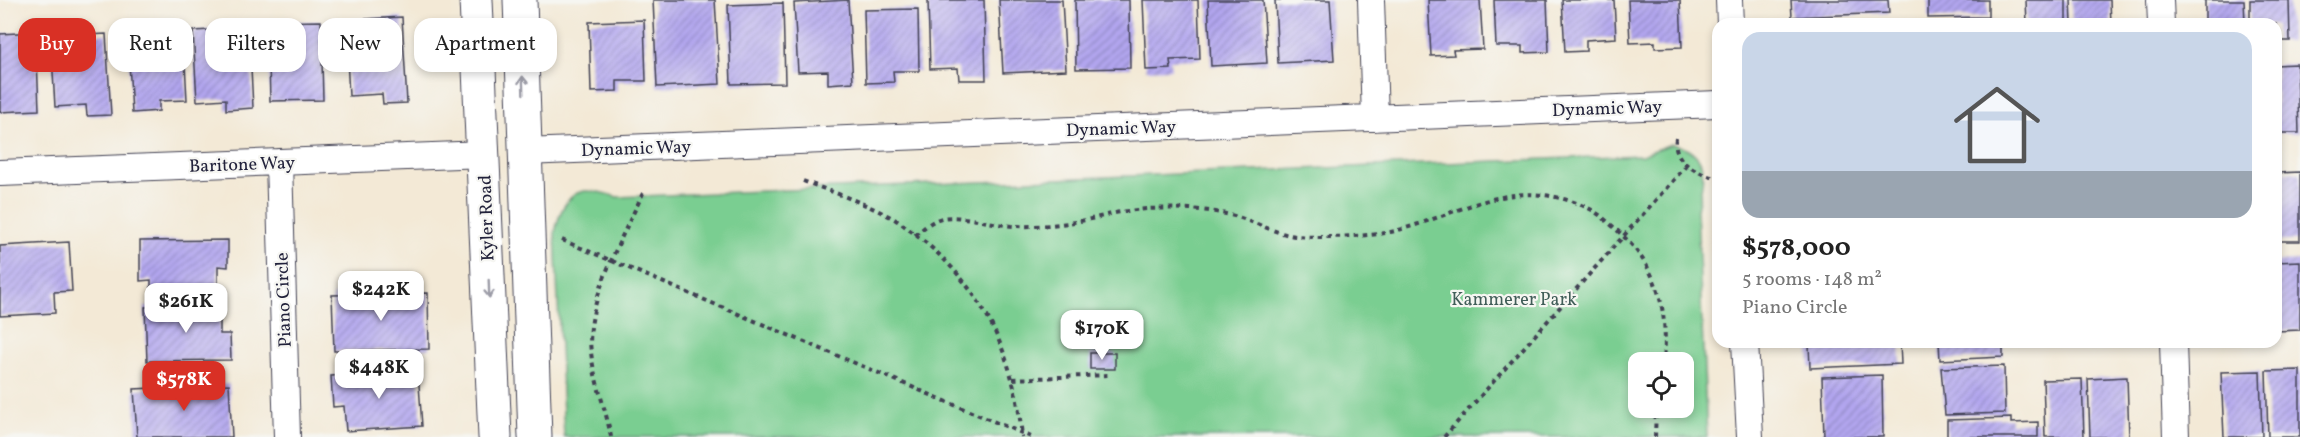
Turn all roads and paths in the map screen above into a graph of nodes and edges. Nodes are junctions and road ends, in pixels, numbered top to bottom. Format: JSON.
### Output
{"nodes":[{"id":1,"x":476,"y":0,"type":"edge"},
{"id":2,"x":497,"y":0,"type":"edge"},
{"id":3,"x":520,"y":0,"type":"edge"},
{"id":4,"x":1371,"y":0,"type":"edge"},
{"id":5,"x":1729,"y":0,"type":"edge"},
{"id":6,"x":2160,"y":0,"type":"edge"},
{"id":7,"x":1730,"y":18,"type":"edge"},
{"id":8,"x":2161,"y":18,"type":"edge"},
{"id":9,"x":1712,"y":104,"type":"edge"},
{"id":10,"x":1375,"y":118,"type":"junction"},
{"id":11,"x":1676,"y":138,"type":"dead end"},
{"id":12,"x":525,"y":152,"type":"junction"},
{"id":13,"x":484,"y":154,"type":"junction"},
{"id":14,"x":279,"y":162,"type":"junction"},
{"id":15,"x":1686,"y":165,"type":"junction"},
{"id":16,"x":0,"y":173,"type":"edge"},
{"id":17,"x":1712,"y":177,"type":"edge"},
{"id":18,"x":803,"y":181,"type":"dead end"},
{"id":19,"x":644,"y":191,"type":"dead end"},
{"id":20,"x":915,"y":235,"type":"junction"},
{"id":21,"x":1623,"y":236,"type":"junction"},
{"id":22,"x":561,"y":239,"type":"dead end"},
{"id":23,"x":611,"y":262,"type":"junction"},
{"id":24,"x":1745,"y":348,"type":"edge"},
{"id":25,"x":2172,"y":348,"type":"edge"},
{"id":26,"x":1665,"y":352,"type":"edge"},
{"id":27,"x":1108,"y":375,"type":"dead end"},
{"id":28,"x":1013,"y":379,"type":"junction"},
{"id":29,"x":1656,"y":418,"type":"edge"},
{"id":30,"x":1022,"y":435,"type":"edge"},
{"id":31,"x":287,"y":437,"type":"edge"},
{"id":32,"x":495,"y":437,"type":"edge"},
{"id":33,"x":523,"y":437,"type":"edge"},
{"id":34,"x":536,"y":437,"type":"edge"},
{"id":35,"x":611,"y":437,"type":"edge"},
{"id":36,"x":1031,"y":437,"type":"edge"},
{"id":37,"x":1444,"y":437,"type":"edge"},
{"id":38,"x":1655,"y":437,"type":"edge"},
{"id":39,"x":1750,"y":437,"type":"edge"},
{"id":40,"x":2176,"y":437,"type":"edge"}],
"edges":[{"from":1,"to":13,"type":"street","name":"Kyler Road"},
{"from":2,"to":12,"type":"street"},
{"from":12,"to":3,"type":"street","one_way":true},
{"from":4,"to":10,"type":"street"},
{"from":5,"to":7,"type":"street"},
{"from":6,"to":8,"type":"street"},
{"from":9,"to":10,"type":"street","name":"Dynamic Way"},
{"from":10,"to":12,"type":"street","name":"Dynamic Way"},
{"from":11,"to":15,"type":"path"},
{"from":12,"to":34,"type":"street"},
{"from":13,"to":14,"type":"street","name":"Baritone Way"},
{"from":13,"to":32,"type":"street","name":"Kyler Road","one_way":true},
{"from":13,"to":33,"type":"street"},
{"from":14,"to":16,"type":"street","name":"Baritone Way"},
{"from":14,"to":31,"type":"street","name":"Piano Circle"},
{"from":15,"to":17,"type":"path"},
{"from":15,"to":21,"type":"path"},
{"from":18,"to":20,"type":"path"},
{"from":19,"to":23,"type":"path"},
{"from":20,"to":21,"type":"path"},
{"from":20,"to":28,"type":"path"},
{"from":21,"to":26,"type":"path"},
{"from":21,"to":37,"type":"path"},
{"from":22,"to":23,"type":"path"},
{"from":23,"to":30,"type":"path"},
{"from":23,"to":35,"type":"path"},
{"from":24,"to":39,"type":"street"},
{"from":25,"to":40,"type":"street"},
{"from":27,"to":28,"type":"path"},
{"from":28,"to":30,"type":"path"},
{"from":29,"to":38,"type":"path"},
{"from":30,"to":36,"type":"path"}]}
